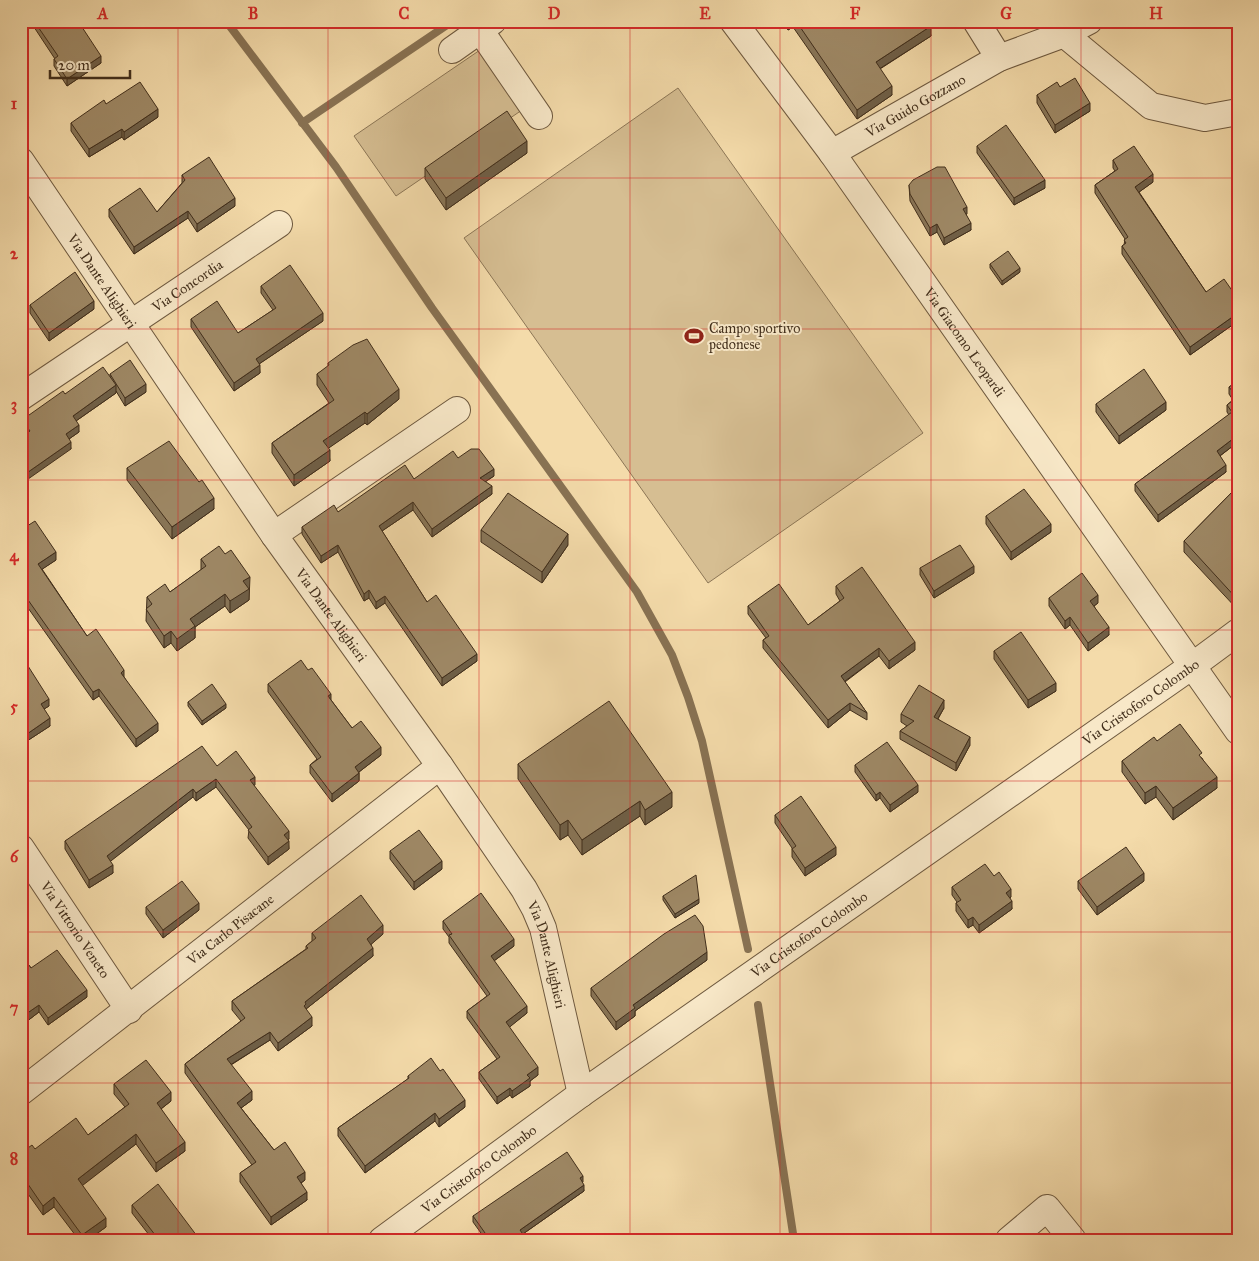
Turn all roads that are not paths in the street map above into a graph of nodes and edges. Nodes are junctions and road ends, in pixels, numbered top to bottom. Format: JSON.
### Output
{"nodes":[{"id":1,"x":733,"y":21,"type":"edge"},
{"id":2,"x":976,"y":21,"type":"edge"},
{"id":3,"x":1089,"y":21,"type":"edge"},
{"id":4,"x":486,"y":26,"type":"edge"},
{"id":5,"x":1064,"y":34,"type":"junction"},
{"id":6,"x":452,"y":50,"type":"dead end"},
{"id":7,"x":999,"y":58,"type":"junction"},
{"id":8,"x":1238,"y":112,"type":"edge"},
{"id":9,"x":539,"y":116,"type":"dead end"},
{"id":10,"x":832,"y":153,"type":"junction"},
{"id":11,"x":21,"y":160,"type":"edge"},
{"id":12,"x":279,"y":224,"type":"dead end"},
{"id":13,"x":130,"y":322,"type":"junction"},
{"id":14,"x":21,"y":397,"type":"edge"},
{"id":15,"x":457,"y":410,"type":"dead end"},
{"id":16,"x":274,"y":535,"type":"junction"},
{"id":17,"x":1238,"y":632,"type":"edge"},
{"id":18,"x":1192,"y":666,"type":"junction"},
{"id":19,"x":1238,"y":731,"type":"edge"},
{"id":20,"x":440,"y":766,"type":"junction"},
{"id":21,"x":21,"y":848,"type":"edge"},
{"id":22,"x":129,"y":1010,"type":"junction"},
{"id":23,"x":21,"y":1092,"type":"edge"},
{"id":24,"x":581,"y":1094,"type":"junction"},
{"id":25,"x":382,"y":1240,"type":"edge"},
{"id":26,"x":1009,"y":1240,"type":"edge"},
{"id":27,"x":1073,"y":1240,"type":"edge"}],
"edges":[{"from":1,"to":10,"type":"street","name":"Via Giacomo Leopardi"},
{"from":2,"to":7,"type":"street"},
{"from":3,"to":5,"type":"street","name":"Via Guido Gozzano"},
{"from":4,"to":6,"type":"street"},
{"from":4,"to":9,"type":"street"},
{"from":5,"to":7,"type":"street","name":"Via Guido Gozzano"},
{"from":5,"to":8,"type":"street"},
{"from":7,"to":10,"type":"street","name":"Via Guido Gozzano"},
{"from":10,"to":18,"type":"street","name":"Via Giacomo Leopardi"},
{"from":11,"to":13,"type":"street","name":"Via Dante Alighieri"},
{"from":12,"to":13,"type":"street","name":"Via Concordia"},
{"from":13,"to":14,"type":"street","name":"Via Concordia"},
{"from":13,"to":16,"type":"street","name":"Via Dante Alighieri"},
{"from":15,"to":16,"type":"street"},
{"from":16,"to":20,"type":"street","name":"Via Dante Alighieri"},
{"from":17,"to":18,"type":"street","name":"Via Cristoforo Colombo"},
{"from":18,"to":19,"type":"street","name":"Via Giacomo Leopardi"},
{"from":18,"to":24,"type":"street","name":"Via Cristoforo Colombo"},
{"from":20,"to":22,"type":"street","name":"Via Carlo Pisacane"},
{"from":20,"to":24,"type":"street","name":"Via Dante Alighieri"},
{"from":21,"to":22,"type":"street","name":"Via Vittorio Veneto"},
{"from":22,"to":23,"type":"street","name":"Via Carlo Pisacane"},
{"from":24,"to":25,"type":"street","name":"Via Cristoforo Colombo"},
{"from":26,"to":27,"type":"street"}]}
